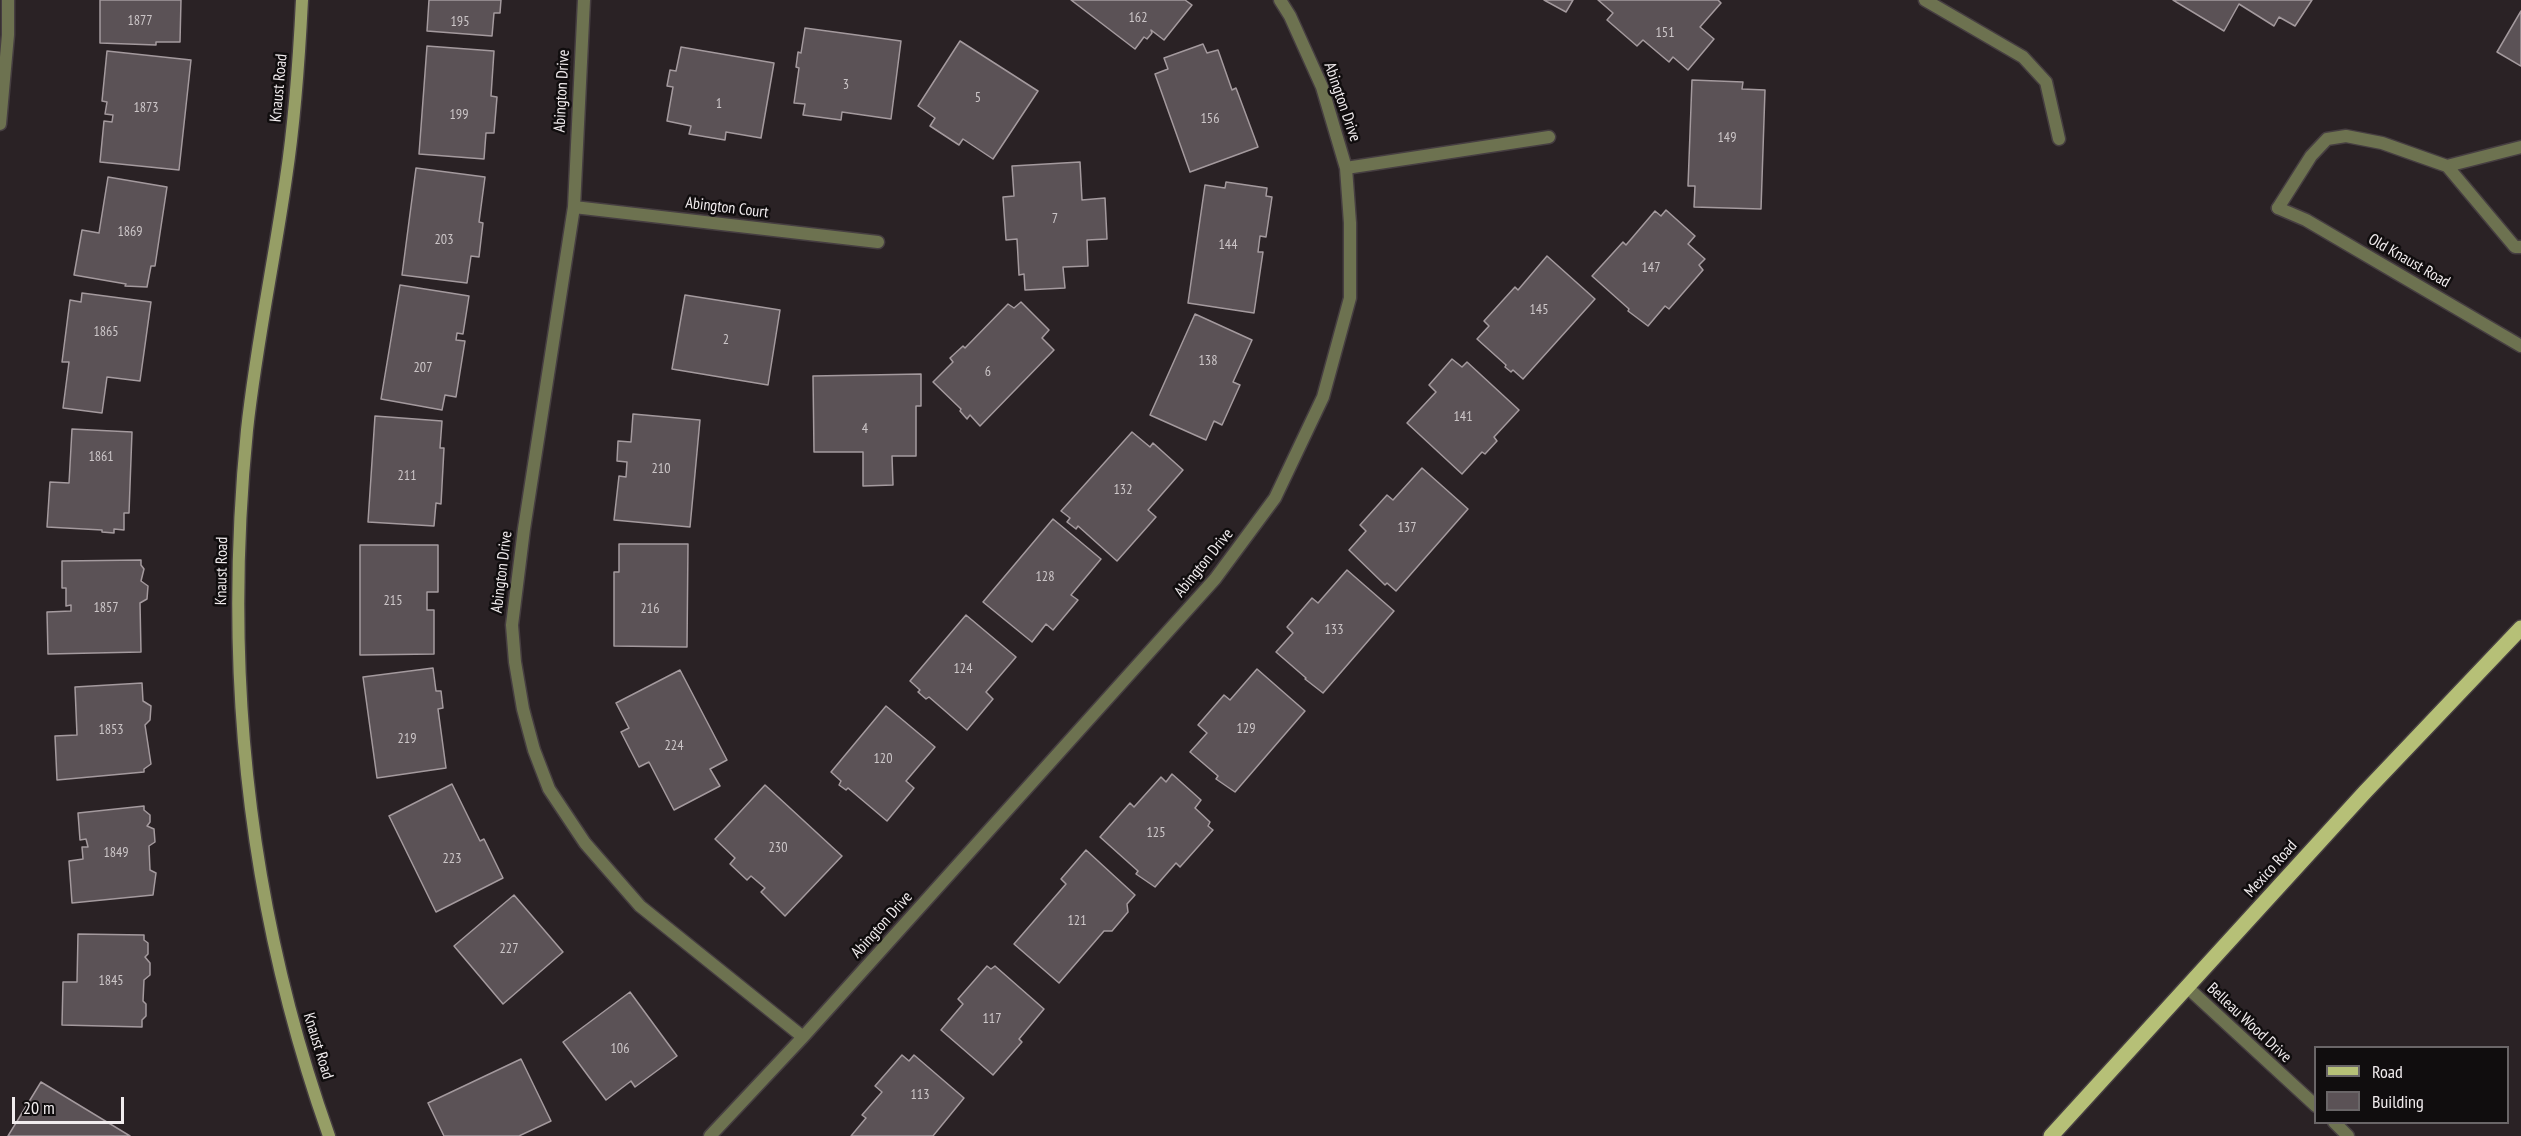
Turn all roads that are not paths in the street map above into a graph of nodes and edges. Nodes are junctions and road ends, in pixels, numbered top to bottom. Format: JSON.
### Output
{"nodes":[{"id":1,"x":8,"y":0,"type":"edge"},
{"id":2,"x":302,"y":0,"type":"edge"},
{"id":3,"x":584,"y":0,"type":"edge"},
{"id":4,"x":1280,"y":0,"type":"edge"},
{"id":5,"x":1925,"y":0,"type":"edge"},
{"id":6,"x":0,"y":124,"type":"edge"},
{"id":7,"x":1549,"y":137,"type":"dead end"},
{"id":8,"x":2059,"y":139,"type":"dead end"},
{"id":9,"x":2521,"y":147,"type":"edge"},
{"id":10,"x":2446,"y":166,"type":"junction"},
{"id":11,"x":1346,"y":168,"type":"junction"},
{"id":12,"x":574,"y":207,"type":"junction"},
{"id":13,"x":878,"y":242,"type":"dead end"},
{"id":14,"x":2521,"y":247,"type":"edge"},
{"id":15,"x":2521,"y":346,"type":"edge"},
{"id":16,"x":2521,"y":628,"type":"edge"},
{"id":17,"x":2187,"y":988,"type":"junction"},
{"id":18,"x":803,"y":1037,"type":"junction"},
{"id":19,"x":2314,"y":1104,"type":"edge"},
{"id":20,"x":2336,"y":1124,"type":"edge"},
{"id":21,"x":329,"y":1136,"type":"edge"},
{"id":22,"x":710,"y":1136,"type":"edge"},
{"id":23,"x":2051,"y":1136,"type":"edge"},
{"id":24,"x":2348,"y":1136,"type":"edge"}],
"edges":[{"from":1,"to":6,"type":"street"},
{"from":2,"to":21,"type":"main road","name":"Knaust Road"},
{"from":3,"to":12,"type":"street","name":"Abington Drive"},
{"from":4,"to":11,"type":"street","name":"Abington Drive"},
{"from":5,"to":8,"type":"street"},
{"from":7,"to":11,"type":"street"},
{"from":9,"to":10,"type":"street"},
{"from":10,"to":14,"type":"street"},
{"from":10,"to":15,"type":"street","name":"Old Knaust Road"},
{"from":11,"to":18,"type":"street","name":"Abington Drive"},
{"from":12,"to":13,"type":"street","name":"Abington Court"},
{"from":12,"to":18,"type":"street","name":"Abington Drive"},
{"from":16,"to":17,"type":"main road","name":"Mexico Road"},
{"from":17,"to":19,"type":"street","name":"Belleau Wood Drive"},
{"from":17,"to":23,"type":"main road","name":"Mexico Road"},
{"from":18,"to":22,"type":"street","name":"Abington Drive"},
{"from":20,"to":24,"type":"street"}]}
